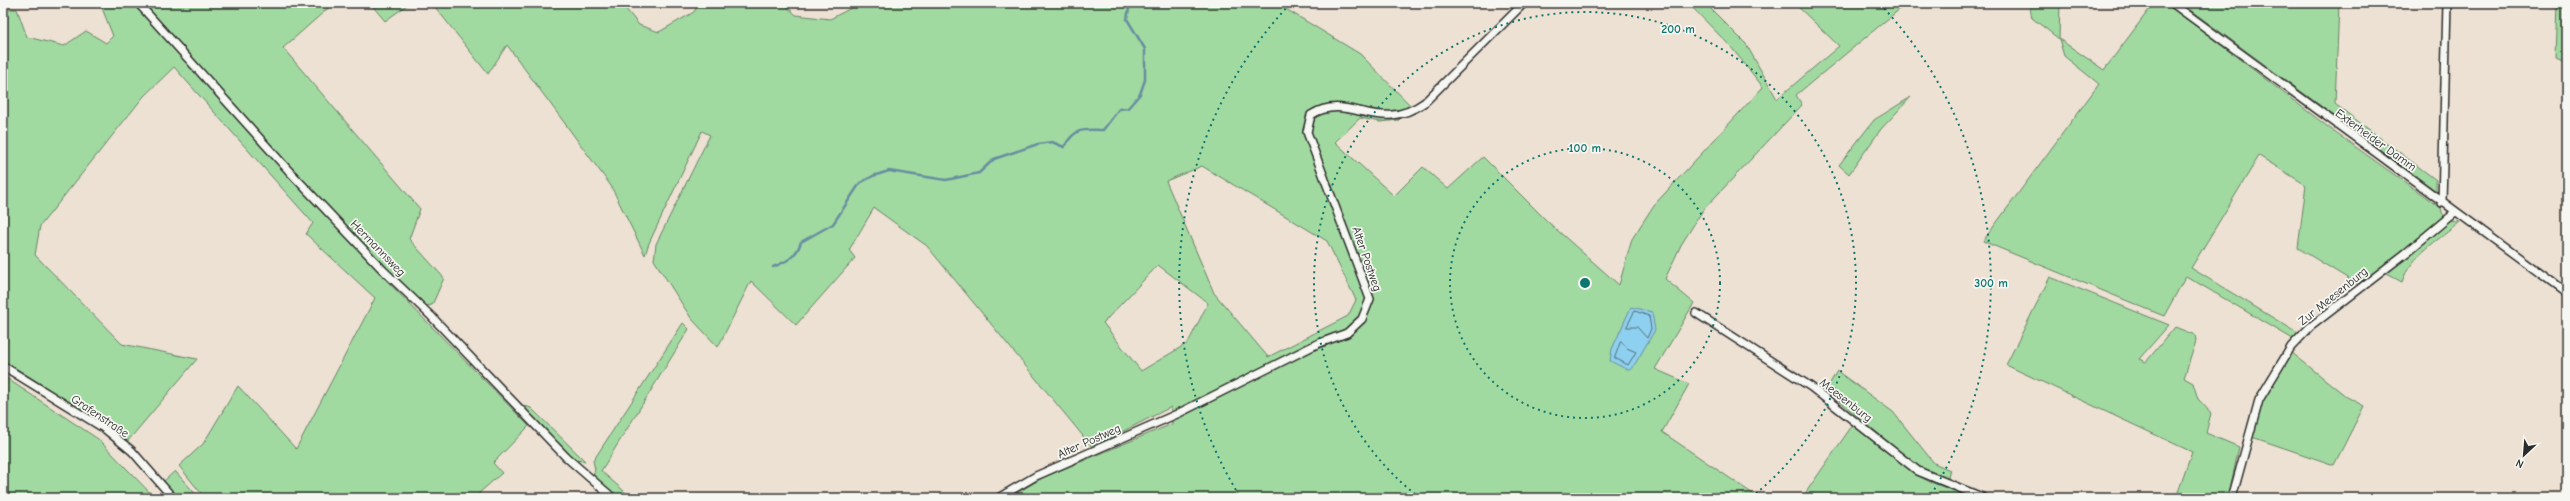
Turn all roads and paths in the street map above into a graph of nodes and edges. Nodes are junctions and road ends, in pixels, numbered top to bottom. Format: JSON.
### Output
{"nodes":[{"id":1,"x":138,"y":3,"type":"edge"},
{"id":2,"x":1524,"y":3,"type":"edge"},
{"id":3,"x":2172,"y":3,"type":"edge"},
{"id":4,"x":2447,"y":3,"type":"edge"},
{"id":5,"x":2442,"y":203,"type":"junction"},
{"id":6,"x":2455,"y":212,"type":"junction"},
{"id":7,"x":2567,"y":293,"type":"edge"},
{"id":8,"x":1696,"y":313,"type":"dead end"},
{"id":9,"x":3,"y":366,"type":"edge"},
{"id":10,"x":172,"y":498,"type":"edge"},
{"id":11,"x":614,"y":498,"type":"edge"},
{"id":12,"x":998,"y":498,"type":"edge"},
{"id":13,"x":1984,"y":498,"type":"edge"},
{"id":14,"x":2232,"y":498,"type":"edge"}],
"edges":[{"from":1,"to":11,"type":"street","name":"Hermannsweg"},
{"from":2,"to":12,"type":"street","name":"Alter Postweg"},
{"from":3,"to":5,"type":"street","name":"Exterheider Damm"},
{"from":4,"to":5,"type":"street"},
{"from":5,"to":6,"type":"street","name":"Exterheider Damm"},
{"from":6,"to":7,"type":"street","name":"Exterheider Damm"},
{"from":6,"to":14,"type":"street","name":"Zur Meesenburg"},
{"from":8,"to":13,"type":"street","name":"Meesenburg"},
{"from":9,"to":10,"type":"street","name":"Grafenstraße"}]}
